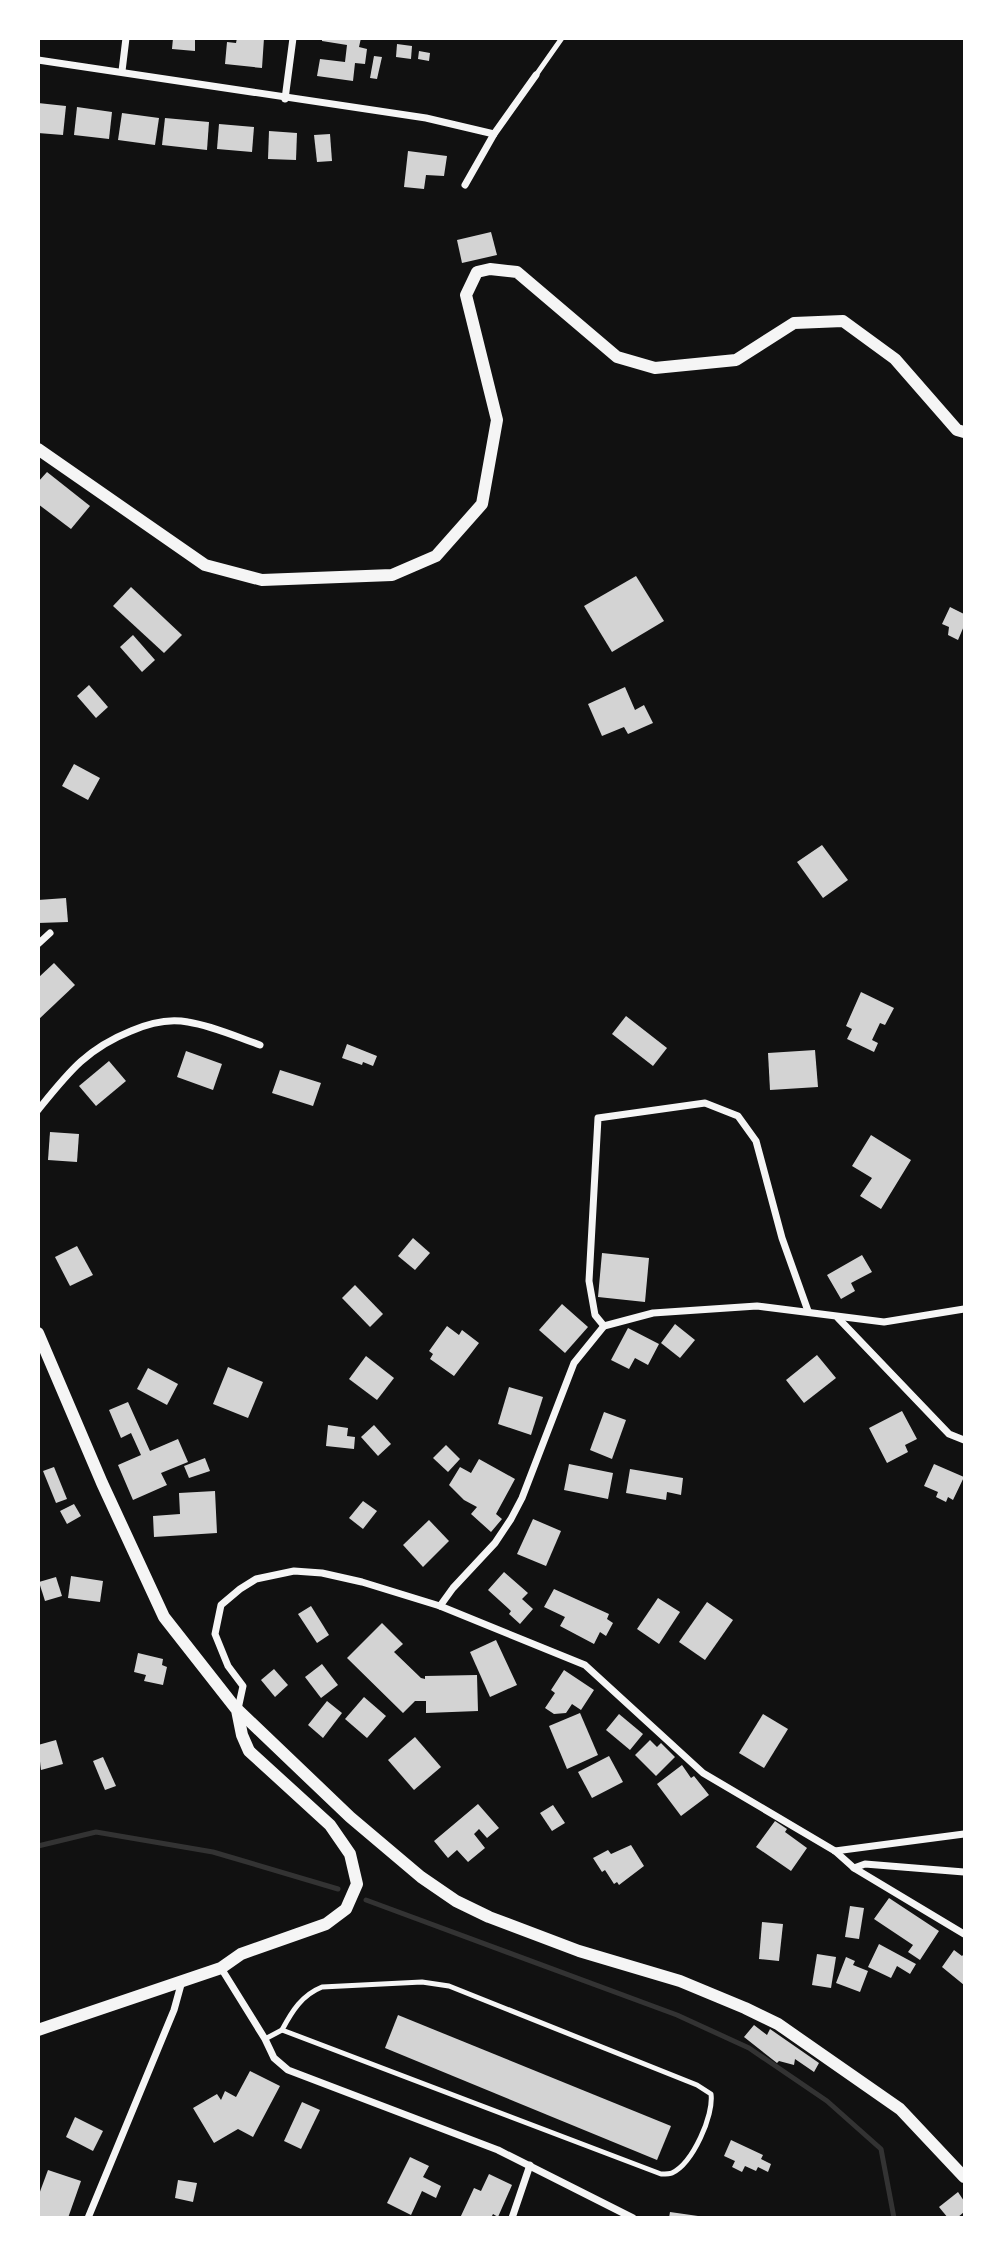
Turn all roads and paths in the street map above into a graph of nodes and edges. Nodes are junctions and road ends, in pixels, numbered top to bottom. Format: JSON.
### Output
{"nodes":[{"id":1,"x":126,"y":38,"type":"edge"},
{"id":2,"x":293,"y":38,"type":"edge"},
{"id":3,"x":562,"y":38,"type":"edge"},
{"id":4,"x":38,"y":60,"type":"edge"},
{"id":5,"x":122,"y":71,"type":"junction"},
{"id":6,"x":536,"y":75,"type":"joint"},
{"id":7,"x":285,"y":99,"type":"junction"},
{"id":8,"x":494,"y":134,"type":"junction"},
{"id":9,"x":465,"y":185,"type":"dead end"},
{"id":10,"x":964,"y":432,"type":"edge"},
{"id":11,"x":38,"y":449,"type":"edge"},
{"id":12,"x":50,"y":933,"type":"dead end"},
{"id":13,"x":38,"y":944,"type":"edge"},
{"id":14,"x":260,"y":1045,"type":"dead end"},
{"id":15,"x":38,"y":1110,"type":"edge"},
{"id":16,"x":964,"y":1309,"type":"edge"},
{"id":17,"x":808,"y":1311,"type":"junction"},
{"id":18,"x":838,"y":1317,"type":"junction"},
{"id":19,"x":604,"y":1326,"type":"junction"},
{"id":20,"x":38,"y":1334,"type":"edge"},
{"id":21,"x":964,"y":1440,"type":"edge"},
{"id":22,"x":440,"y":1606,"type":"junction"},
{"id":23,"x":237,"y":1710,"type":"junction"},
{"id":24,"x":964,"y":1834,"type":"edge"},
{"id":25,"x":835,"y":1851,"type":"junction"},
{"id":26,"x":854,"y":1868,"type":"junction"},
{"id":27,"x":964,"y":1872,"type":"edge"},
{"id":28,"x":964,"y":1934,"type":"edge"},
{"id":29,"x":221,"y":1968,"type":"junction"},
{"id":30,"x":182,"y":1982,"type":"junction"},
{"id":31,"x":38,"y":2030,"type":"edge"},
{"id":32,"x":282,"y":2030,"type":"junction"},
{"id":33,"x":265,"y":2039,"type":"junction"},
{"id":34,"x":530,"y":2165,"type":"junction"},
{"id":35,"x":964,"y":2177,"type":"edge"},
{"id":36,"x":88,"y":2217,"type":"edge"},
{"id":37,"x":512,"y":2217,"type":"edge"},
{"id":38,"x":633,"y":2217,"type":"edge"}],
"edges":[{"from":1,"to":5,"type":"street"},
{"from":2,"to":7,"type":"street"},
{"from":3,"to":6,"type":"lane"},
{"from":4,"to":5,"type":"street"},
{"from":5,"to":7,"type":"street"},
{"from":6,"to":8,"type":"street"},
{"from":7,"to":8,"type":"street"},
{"from":8,"to":9,"type":"street"},
{"from":10,"to":11,"type":"street"},
{"from":12,"to":13,"type":"street"},
{"from":14,"to":15,"type":"street"},
{"from":16,"to":18,"type":"street"},
{"from":17,"to":18,"type":"street"},
{"from":17,"to":19,"type":"street"},
{"from":17,"to":19,"type":"street"},
{"from":18,"to":21,"type":"street"},
{"from":19,"to":22,"type":"street"},
{"from":20,"to":23,"type":"street"},
{"from":22,"to":23,"type":"street"},
{"from":22,"to":25,"type":"street"},
{"from":23,"to":29,"type":"street"},
{"from":23,"to":35,"type":"street"},
{"from":24,"to":25,"type":"street"},
{"from":25,"to":26,"type":"street"},
{"from":26,"to":27,"type":"street"},
{"from":26,"to":28,"type":"street"},
{"from":29,"to":30,"type":"street"},
{"from":29,"to":33,"type":"street"},
{"from":30,"to":31,"type":"street"},
{"from":30,"to":36,"type":"street"},
{"from":32,"to":32,"type":"lane"},
{"from":32,"to":33,"type":"lane"},
{"from":33,"to":34,"type":"street"},
{"from":34,"to":37,"type":"street"},
{"from":34,"to":38,"type":"street"}]}
